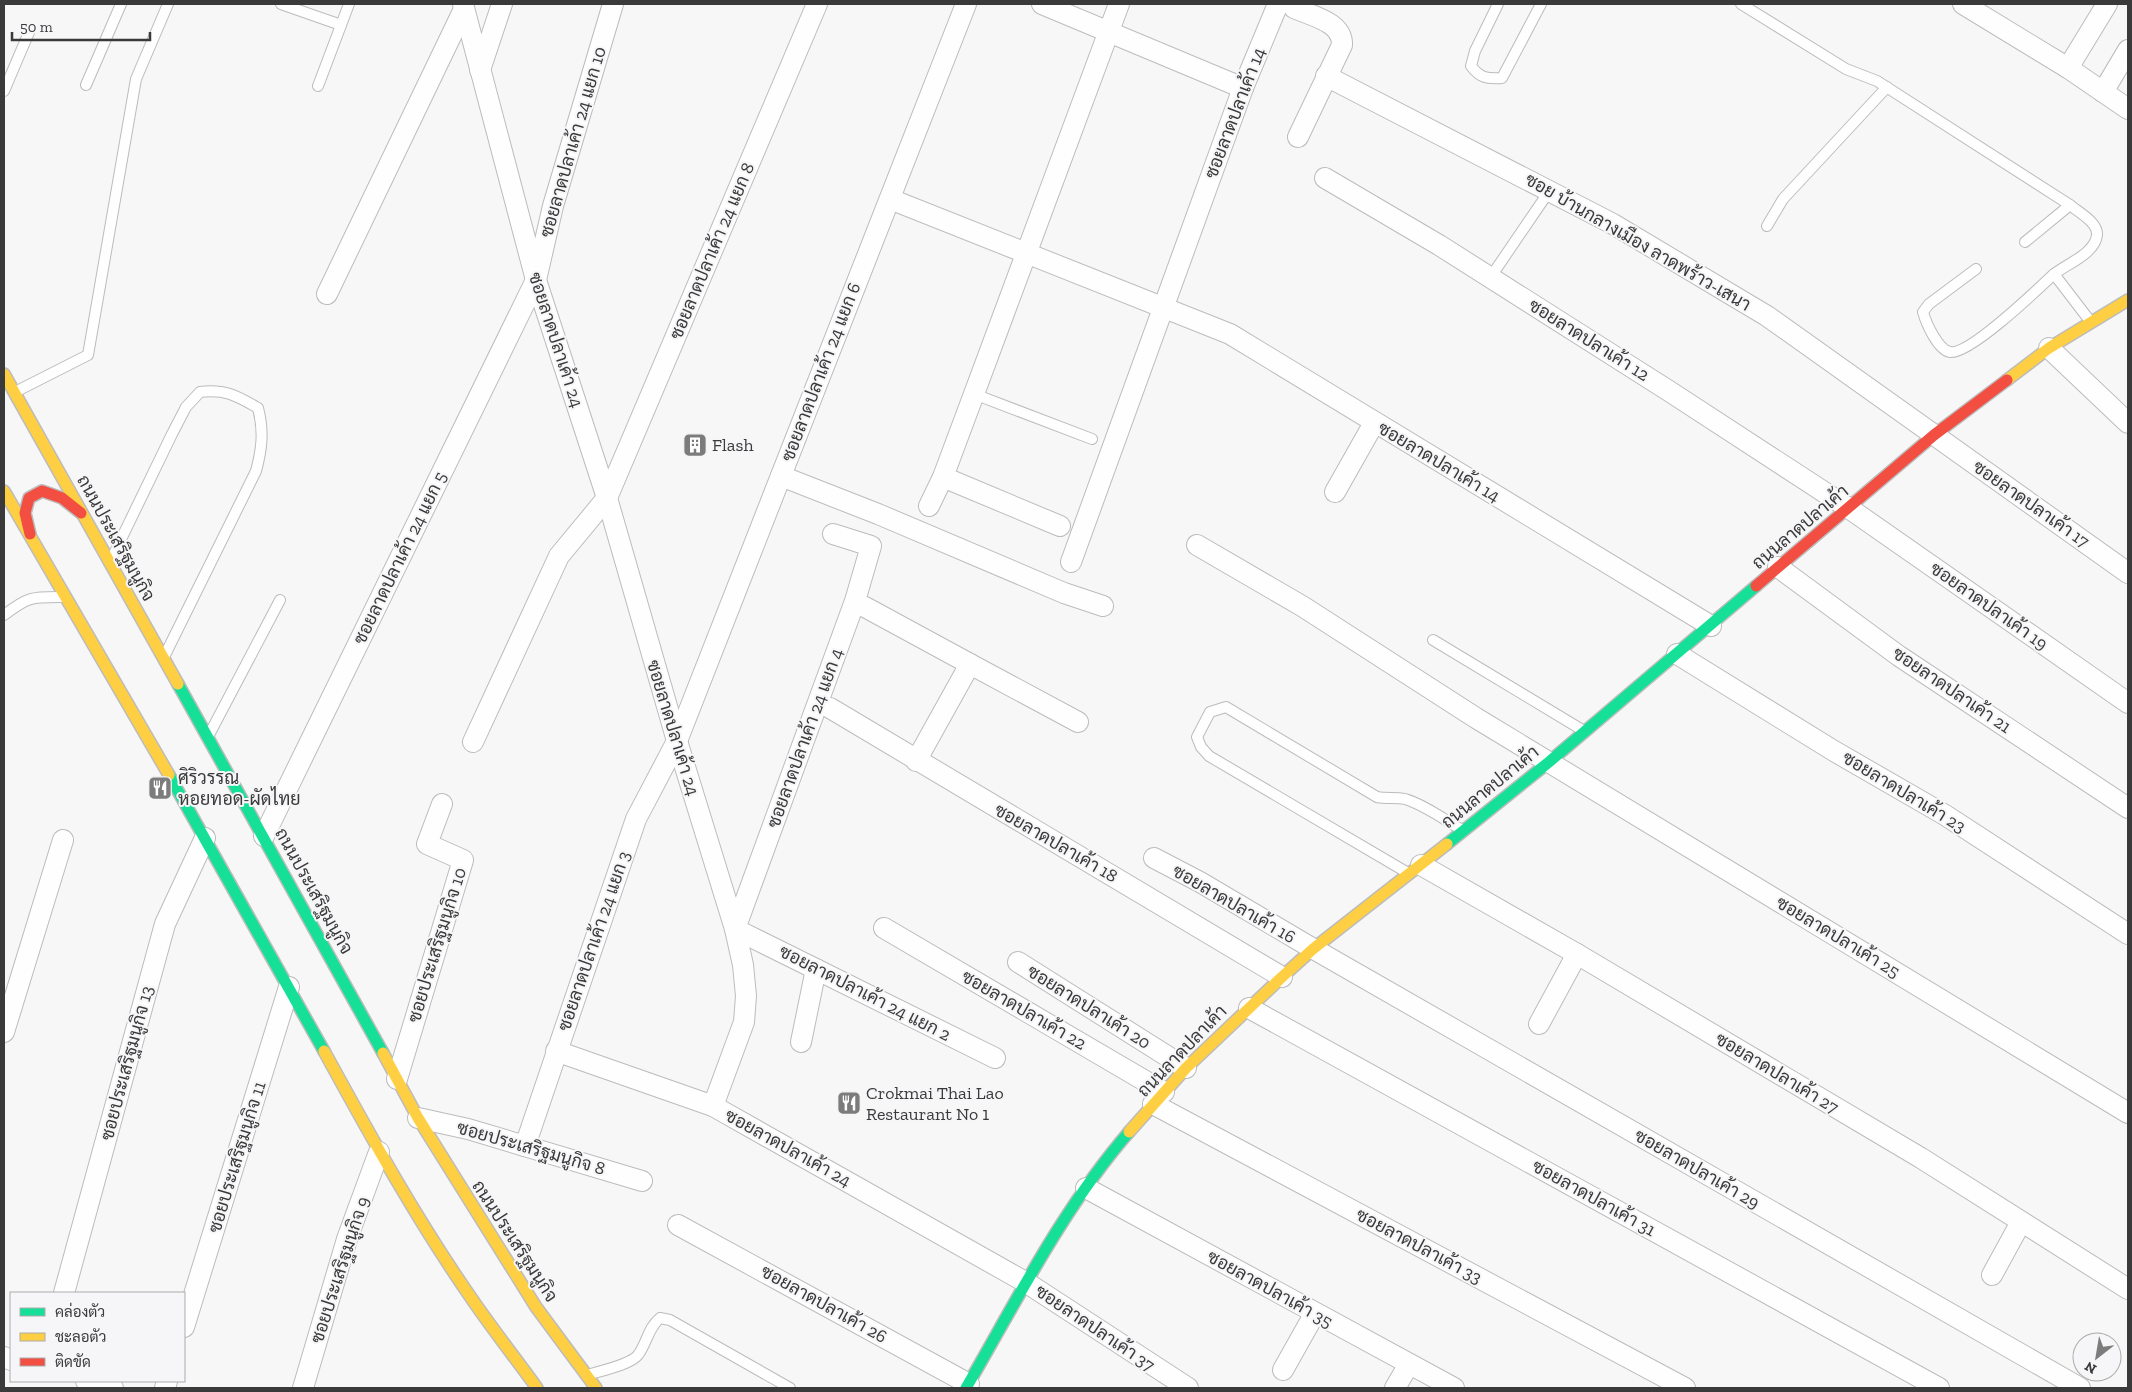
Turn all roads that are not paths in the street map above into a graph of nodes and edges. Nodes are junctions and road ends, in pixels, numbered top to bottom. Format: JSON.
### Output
{"nodes":[{"id":1,"x":121,"y":4,"type":"edge"},
{"id":2,"x":168,"y":4,"type":"edge"},
{"id":3,"x":281,"y":4,"type":"edge"},
{"id":4,"x":349,"y":4,"type":"edge"},
{"id":5,"x":502,"y":4,"type":"edge"},
{"id":6,"x":613,"y":4,"type":"edge"},
{"id":7,"x":818,"y":4,"type":"edge"},
{"id":8,"x":966,"y":4,"type":"edge"},
{"id":9,"x":1042,"y":4,"type":"edge"},
{"id":10,"x":1119,"y":4,"type":"edge"},
{"id":11,"x":1498,"y":4,"type":"edge"},
{"id":12,"x":1541,"y":4,"type":"edge"},
{"id":13,"x":1741,"y":4,"type":"edge"},
{"id":14,"x":1963,"y":4,"type":"edge"},
{"id":15,"x":2107,"y":4,"type":"edge"},
{"id":16,"x":464,"y":6,"type":"edge"},
{"id":17,"x":1286,"y":6,"type":"edge"},
{"id":18,"x":1991,"y":11,"type":"edge"},
{"id":19,"x":341,"y":25,"type":"junction"},
{"id":20,"x":30,"y":30,"type":"dead end"},
{"id":21,"x":1108,"y":31,"type":"junction"},
{"id":22,"x":2128,"y":50,"type":"edge"},
{"id":23,"x":2068,"y":68,"type":"junction"},
{"id":24,"x":480,"y":70,"type":"junction"},
{"id":25,"x":1326,"y":76,"type":"junction"},
{"id":26,"x":86,"y":85,"type":"dead end"},
{"id":27,"x":318,"y":86,"type":"dead end"},
{"id":28,"x":1243,"y":88,"type":"junction"},
{"id":29,"x":1887,"y":88,"type":"junction"},
{"id":30,"x":4,"y":91,"type":"edge"},
{"id":31,"x":2103,"y":92,"type":"junction"},
{"id":32,"x":2128,"y":108,"type":"edge"},
{"id":33,"x":1298,"y":137,"type":"dead end"},
{"id":34,"x":1325,"y":178,"type":"dead end"},
{"id":35,"x":1550,"y":190,"type":"junction"},
{"id":36,"x":890,"y":199,"type":"junction"},
{"id":37,"x":2070,"y":205,"type":"junction"},
{"id":38,"x":1767,"y":226,"type":"dead end"},
{"id":39,"x":2025,"y":242,"type":"dead end"},
{"id":40,"x":1027,"y":252,"type":"junction"},
{"id":41,"x":1976,"y":269,"type":"dead end"},
{"id":42,"x":2054,"y":274,"type":"junction"},
{"id":43,"x":1490,"y":278,"type":"junction"},
{"id":44,"x":536,"y":280,"type":"junction"},
{"id":45,"x":327,"y":294,"type":"dead end"},
{"id":46,"x":2128,"y":300,"type":"edge"},
{"id":47,"x":1163,"y":307,"type":"junction"},
{"id":48,"x":2090,"y":321,"type":"junction"},
{"id":49,"x":2049,"y":348,"type":"junction"},
{"id":50,"x":4,"y":374,"type":"edge"},
{"id":51,"x":14,"y":393,"type":"junction"},
{"id":52,"x":974,"y":394,"type":"junction"},
{"id":53,"x":2128,"y":408,"type":"edge"},
{"id":54,"x":2128,"y":416,"type":"edge"},
{"id":55,"x":1374,"y":423,"type":"junction"},
{"id":56,"x":2128,"y":423,"type":"edge"},
{"id":57,"x":1934,"y":435,"type":"junction"},
{"id":58,"x":1092,"y":439,"type":"dead end"},
{"id":59,"x":781,"y":476,"type":"junction"},
{"id":60,"x":943,"y":477,"type":"junction"},
{"id":61,"x":4,"y":491,"type":"edge"},
{"id":62,"x":1335,"y":492,"type":"dead end"},
{"id":63,"x":607,"y":498,"type":"junction"},
{"id":64,"x":929,"y":506,"type":"dead end"},
{"id":65,"x":1850,"y":509,"type":"junction"},
{"id":66,"x":84,"y":515,"type":"junction"},
{"id":67,"x":1060,"y":526,"type":"dead end"},
{"id":68,"x":833,"y":534,"type":"dead end"},
{"id":69,"x":33,"y":545,"type":"junction"},
{"id":70,"x":1197,"y":545,"type":"dead end"},
{"id":71,"x":1070,"y":562,"type":"dead end"},
{"id":72,"x":110,"y":563,"type":"junction"},
{"id":73,"x":1778,"y":567,"type":"junction"},
{"id":74,"x":2128,"y":573,"type":"edge"},
{"id":75,"x":64,"y":597,"type":"junction"},
{"id":76,"x":280,"y":600,"type":"dead end"},
{"id":77,"x":1103,"y":606,"type":"dead end"},
{"id":78,"x":865,"y":607,"type":"dead end"},
{"id":79,"x":4,"y":615,"type":"edge"},
{"id":80,"x":1711,"y":626,"type":"junction"},
{"id":81,"x":1433,"y":640,"type":"dead end"},
{"id":82,"x":1677,"y":654,"type":"junction"},
{"id":83,"x":163,"y":658,"type":"junction"},
{"id":84,"x":970,"y":664,"type":"junction"},
{"id":85,"x":2128,"y":703,"type":"edge"},
{"id":86,"x":830,"y":708,"type":"dead end"},
{"id":87,"x":1078,"y":722,"type":"dead end"},
{"id":88,"x":1585,"y":732,"type":"junction"},
{"id":89,"x":207,"y":738,"type":"junction"},
{"id":90,"x":676,"y":741,"type":"junction"},
{"id":91,"x":473,"y":742,"type":"dead end"},
{"id":92,"x":916,"y":761,"type":"junction"},
{"id":93,"x":1549,"y":762,"type":"junction"},
{"id":94,"x":442,"y":804,"type":"dead end"},
{"id":95,"x":2128,"y":808,"type":"edge"},
{"id":96,"x":1464,"y":831,"type":"junction"},
{"id":97,"x":264,"y":836,"type":"junction"},
{"id":98,"x":205,"y":838,"type":"junction"},
{"id":99,"x":63,"y":840,"type":"dead end"},
{"id":100,"x":1154,"y":858,"type":"dead end"},
{"id":101,"x":1415,"y":870,"type":"junction"},
{"id":102,"x":735,"y":928,"type":"junction"},
{"id":103,"x":884,"y":928,"type":"dead end"},
{"id":104,"x":2128,"y":934,"type":"edge"},
{"id":105,"x":1313,"y":949,"type":"junction"},
{"id":106,"x":1577,"y":954,"type":"junction"},
{"id":107,"x":1018,"y":962,"type":"dead end"},
{"id":108,"x":816,"y":969,"type":"junction"},
{"id":109,"x":1282,"y":976,"type":"junction"},
{"id":110,"x":289,"y":987,"type":"junction"},
{"id":111,"x":1249,"y":1008,"type":"junction"},
{"id":112,"x":1539,"y":1024,"type":"dead end"},
{"id":113,"x":4,"y":1032,"type":"edge"},
{"id":114,"x":801,"y":1042,"type":"dead end"},
{"id":115,"x":556,"y":1051,"type":"junction"},
{"id":116,"x":995,"y":1058,"type":"dead end"},
{"id":117,"x":1186,"y":1068,"type":"junction"},
{"id":118,"x":397,"y":1079,"type":"junction"},
{"id":119,"x":1158,"y":1098,"type":"junction"},
{"id":120,"x":713,"y":1106,"type":"junction"},
{"id":121,"x":2128,"y":1113,"type":"edge"},
{"id":122,"x":418,"y":1118,"type":"junction"},
{"id":123,"x":525,"y":1146,"type":"junction"},
{"id":124,"x":379,"y":1152,"type":"junction"},
{"id":125,"x":642,"y":1181,"type":"dead end"},
{"id":126,"x":1086,"y":1188,"type":"junction"},
{"id":127,"x":2021,"y":1222,"type":"junction"},
{"id":128,"x":678,"y":1224,"type":"dead end"},
{"id":129,"x":1992,"y":1275,"type":"dead end"},
{"id":130,"x":1027,"y":1283,"type":"junction"},
{"id":131,"x":2128,"y":1289,"type":"edge"},
{"id":132,"x":64,"y":1292,"type":"edge"},
{"id":133,"x":1315,"y":1313,"type":"junction"},
{"id":134,"x":185,"y":1324,"type":"edge"},
{"id":135,"x":1409,"y":1364,"type":"junction"},
{"id":136,"x":1283,"y":1370,"type":"dead end"},
{"id":137,"x":586,"y":1375,"type":"junction"},
{"id":138,"x":90,"y":1382,"type":"edge"},
{"id":139,"x":968,"y":1386,"type":"edge"},
{"id":140,"x":306,"y":1387,"type":"edge"},
{"id":141,"x":112,"y":1388,"type":"edge"},
{"id":142,"x":537,"y":1388,"type":"edge"},
{"id":143,"x":596,"y":1388,"type":"edge"},
{"id":144,"x":790,"y":1388,"type":"edge"},
{"id":145,"x":1188,"y":1388,"type":"edge"},
{"id":146,"x":1395,"y":1388,"type":"edge"},
{"id":147,"x":1454,"y":1388,"type":"edge"},
{"id":148,"x":1685,"y":1388,"type":"edge"},
{"id":149,"x":1939,"y":1388,"type":"edge"},
{"id":150,"x":2080,"y":1388,"type":"edge"}],
"edges":[{"from":1,"to":26,"type":"lane"},
{"from":2,"to":51,"type":"lane"},
{"from":3,"to":19,"type":"lane"},
{"from":4,"to":19,"type":"lane"},
{"from":5,"to":24,"type":"street"},
{"from":6,"to":44,"type":"street","name":"ซอยลาดปลาเค้า 24 แยก 10"},
{"from":7,"to":63,"type":"street","name":"ซอยลาดปลาเค้า 24 แยก 8"},
{"from":8,"to":36,"type":"street","name":"ซอยลาดปลาเค้า 24 แยก 6"},
{"from":9,"to":21,"type":"street"},
{"from":10,"to":21,"type":"street"},
{"from":11,"to":12,"type":"lane"},
{"from":13,"to":29,"type":"lane"},
{"from":14,"to":18,"type":"street"},
{"from":15,"to":23,"type":"street"},
{"from":16,"to":24,"type":"street","name":"ซอยลาดปลาเค้า 24"},
{"from":16,"to":45,"type":"street"},
{"from":17,"to":25,"type":"street"},
{"from":17,"to":28,"type":"street","name":"ซอยลาดปลาเค้า 14"},
{"from":18,"to":23,"type":"street"},
{"from":19,"to":27,"type":"lane"},
{"from":20,"to":30,"type":"lane"},
{"from":21,"to":28,"type":"street"},
{"from":21,"to":40,"type":"street"},
{"from":22,"to":31,"type":"street"},
{"from":23,"to":31,"type":"street"},
{"from":24,"to":44,"type":"street","name":"ซอยลาดปลาเค้า 24"},
{"from":25,"to":33,"type":"street"},
{"from":25,"to":35,"type":"street","name":"ซอย บ้านกลางเมือง ลาดพร้าว-เสนา"},
{"from":28,"to":47,"type":"street","name":"ซอยลาดปลาเค้า 14"},
{"from":29,"to":37,"type":"lane"},
{"from":29,"to":38,"type":"lane"},
{"from":31,"to":32,"type":"street"},
{"from":34,"to":43,"type":"street","name":"ซอยลาดปลาเค้า 12"},
{"from":35,"to":43,"type":"lane"},
{"from":35,"to":57,"type":"street","name":"ซอย บ้านกลางเมือง ลาดพร้าว-เสนา"},
{"from":36,"to":40,"type":"street","name":"ซอยลาดปลาเค้า 14"},
{"from":36,"to":59,"type":"street","name":"ซอยลาดปลาเค้า 24 แยก 6"},
{"from":37,"to":39,"type":"lane"},
{"from":37,"to":42,"type":"lane"},
{"from":40,"to":47,"type":"street","name":"ซอยลาดปลาเค้า 14"},
{"from":40,"to":52,"type":"street"},
{"from":41,"to":42,"type":"lane"},
{"from":42,"to":48,"type":"lane"},
{"from":43,"to":65,"type":"street","name":"ซอยลาดปลาเค้า 12"},
{"from":44,"to":63,"type":"street","name":"ซอยลาดปลาเค้า 24"},
{"from":44,"to":97,"type":"street","name":"ซอยลาดปลาเค้า 24 แยก 5"},
{"from":46,"to":48,"type":"main road","name":"ถนนลาดปลาเค้า"},
{"from":47,"to":55,"type":"street","name":"ซอยลาดปลาเค้า 14"},
{"from":47,"to":71,"type":"street","name":"ซอยลาดปลาเค้า 14"},
{"from":48,"to":49,"type":"main road","name":"ถนนลาดปลาเค้า"},
{"from":49,"to":56,"type":"street"},
{"from":49,"to":57,"type":"main road","name":"ถนนลาดปลาเค้า"},
{"from":50,"to":51,"type":"main road","name":"ถนนประเสริฐมนูกิจ"},
{"from":51,"to":66,"type":"main road","name":"ถนนประเสริฐมนูกิจ"},
{"from":52,"to":58,"type":"lane"},
{"from":52,"to":60,"type":"street"},
{"from":53,"to":54,"type":"street"},
{"from":55,"to":62,"type":"street"},
{"from":55,"to":80,"type":"street","name":"ซอยลาดปลาเค้า 14"},
{"from":57,"to":65,"type":"main road","name":"ถนนลาดปลาเค้า"},
{"from":57,"to":74,"type":"street","name":"ซอยลาดปลาเค้า 17"},
{"from":59,"to":77,"type":"street"},
{"from":59,"to":90,"type":"street","name":"ซอยลาดปลาเค้า 24 แยก 6"},
{"from":60,"to":64,"type":"street"},
{"from":60,"to":67,"type":"street"},
{"from":61,"to":69,"type":"main road"},
{"from":63,"to":90,"type":"street","name":"ซอยลาดปลาเค้า 24"},
{"from":63,"to":91,"type":"street"},
{"from":65,"to":73,"type":"main road","name":"ถนนลาดปลาเค้า"},
{"from":65,"to":85,"type":"street","name":"ซอยลาดปลาเค้า 19"},
{"from":66,"to":69,"type":"main road"},
{"from":66,"to":72,"type":"main road","name":"ถนนประเสริฐมนูกิจ"},
{"from":68,"to":102,"type":"street","name":"ซอยลาดปลาเค้า 24 แยก 4"},
{"from":69,"to":75,"type":"main road"},
{"from":70,"to":93,"type":"street","name":"ซอยลาดปลาเค้า 25"},
{"from":72,"to":83,"type":"main road","name":"ถนนประเสริฐมนูกิจ"},
{"from":72,"to":83,"type":"lane"},
{"from":73,"to":80,"type":"main road","name":"ถนนลาดปลาเค้า"},
{"from":73,"to":95,"type":"street","name":"ซอยลาดปลาเค้า 21"},
{"from":75,"to":79,"type":"lane"},
{"from":75,"to":98,"type":"main road"},
{"from":76,"to":89,"type":"lane"},
{"from":78,"to":84,"type":"street"},
{"from":80,"to":82,"type":"main road","name":"ถนนลาดปลาเค้า"},
{"from":81,"to":88,"type":"lane"},
{"from":82,"to":88,"type":"main road","name":"ถนนลาดปลาเค้า"},
{"from":82,"to":104,"type":"street","name":"ซอยลาดปลาเค้า 23"},
{"from":83,"to":89,"type":"main road","name":"ถนนประเสริฐมนูกิจ"},
{"from":84,"to":87,"type":"street"},
{"from":84,"to":92,"type":"street"},
{"from":86,"to":92,"type":"street","name":"ซอยลาดปลาเค้า 18"},
{"from":88,"to":93,"type":"main road","name":"ถนนลาดปลาเค้า"},
{"from":89,"to":97,"type":"main road","name":"ถนนประเสริฐมนูกิจ"},
{"from":90,"to":102,"type":"street","name":"ซอยลาดปลาเค้า 24"},
{"from":90,"to":115,"type":"street","name":"ซอยลาดปลาเค้า 24 แยก 3"},
{"from":92,"to":109,"type":"street","name":"ซอยลาดปลาเค้า 18"},
{"from":93,"to":96,"type":"main road","name":"ถนนลาดปลาเค้า"},
{"from":93,"to":121,"type":"street","name":"ซอยลาดปลาเค้า 25"},
{"from":94,"to":118,"type":"street","name":"ซอยประเสริฐมนูกิจ 10"},
{"from":96,"to":101,"type":"main road","name":"ถนนลาดปลาเค้า"},
{"from":96,"to":101,"type":"lane"},
{"from":97,"to":118,"type":"main road","name":"ถนนประเสริฐมนูกิจ"},
{"from":98,"to":110,"type":"main road"},
{"from":98,"to":132,"type":"street","name":"ซอยประเสริฐมนูกิจ 13"},
{"from":99,"to":113,"type":"street"},
{"from":100,"to":105,"type":"street","name":"ซอยลาดปลาเค้า 16"},
{"from":101,"to":105,"type":"main road","name":"ถนนลาดปลาเค้า"},
{"from":101,"to":106,"type":"street","name":"ซอยลาดปลาเค้า 27"},
{"from":102,"to":108,"type":"street","name":"ซอยลาดปลาเค้า 24 แยก 2"},
{"from":102,"to":120,"type":"street","name":"ซอยลาดปลาเค้า 24"},
{"from":103,"to":119,"type":"street","name":"ซอยลาดปลาเค้า 22"},
{"from":105,"to":109,"type":"main road","name":"ถนนลาดปลาเค้า"},
{"from":105,"to":150,"type":"street","name":"ซอยลาดปลาเค้า 29"},
{"from":106,"to":112,"type":"street"},
{"from":106,"to":127,"type":"street","name":"ซอยลาดปลาเค้า 27"},
{"from":107,"to":117,"type":"street","name":"ซอยลาดปลาเค้า 20"},
{"from":108,"to":114,"type":"street"},
{"from":108,"to":116,"type":"street","name":"ซอยลาดปลาเค้า 24 แยก 2"},
{"from":109,"to":111,"type":"main road","name":"ถนนลาดปลาเค้า"},
{"from":110,"to":124,"type":"main road"},
{"from":110,"to":134,"type":"street","name":"ซอยประเสริฐมนูกิจ 11"},
{"from":111,"to":117,"type":"main road","name":"ถนนลาดปลาเค้า"},
{"from":111,"to":149,"type":"street","name":"ซอยลาดปลาเค้า 31"},
{"from":115,"to":120,"type":"street"},
{"from":115,"to":123,"type":"street","name":"ซอยลาดปลาเค้า 24 แยก 3"},
{"from":117,"to":119,"type":"main road","name":"ถนนลาดปลาเค้า"},
{"from":118,"to":122,"type":"main road","name":"ถนนประเสริฐมนูกิจ"},
{"from":119,"to":126,"type":"main road","name":"ถนนลาดปลาเค้า"},
{"from":119,"to":148,"type":"street","name":"ซอยลาดปลาเค้า 33"},
{"from":120,"to":130,"type":"street","name":"ซอยลาดปลาเค้า 24"},
{"from":122,"to":123,"type":"street","name":"ซอยประเสริฐมนูกิจ 8"},
{"from":122,"to":137,"type":"main road","name":"ถนนประเสริฐมนูกิจ"},
{"from":123,"to":125,"type":"street","name":"ซอยประเสริฐมนูกิจ 8"},
{"from":124,"to":140,"type":"street","name":"ซอยประเสริฐมนูกิจ 9"},
{"from":124,"to":142,"type":"main road"},
{"from":126,"to":130,"type":"main road","name":"ถนนลาดปลาเค้า"},
{"from":126,"to":133,"type":"street","name":"ซอยลาดปลาเค้า 35"},
{"from":127,"to":129,"type":"street"},
{"from":127,"to":131,"type":"street","name":"ซอยลาดปลาเค้า 27"},
{"from":128,"to":139,"type":"street","name":"ซอยลาดปลาเค้า 26"},
{"from":130,"to":139,"type":"main road","name":"ถนนลาดปลาเค้า"},
{"from":130,"to":145,"type":"street","name":"ซอยลาดปลาเค้า 37"},
{"from":133,"to":135,"type":"street","name":"ซอยลาดปลาเค้า 35"},
{"from":133,"to":136,"type":"street"},
{"from":135,"to":146,"type":"street"},
{"from":135,"to":147,"type":"street","name":"ซอยลาดปลาเค้า 35"},
{"from":137,"to":143,"type":"main road","name":"ถนนประเสริฐมนูกิจ"},
{"from":137,"to":144,"type":"lane"},
{"from":138,"to":141,"type":"street"}]}
